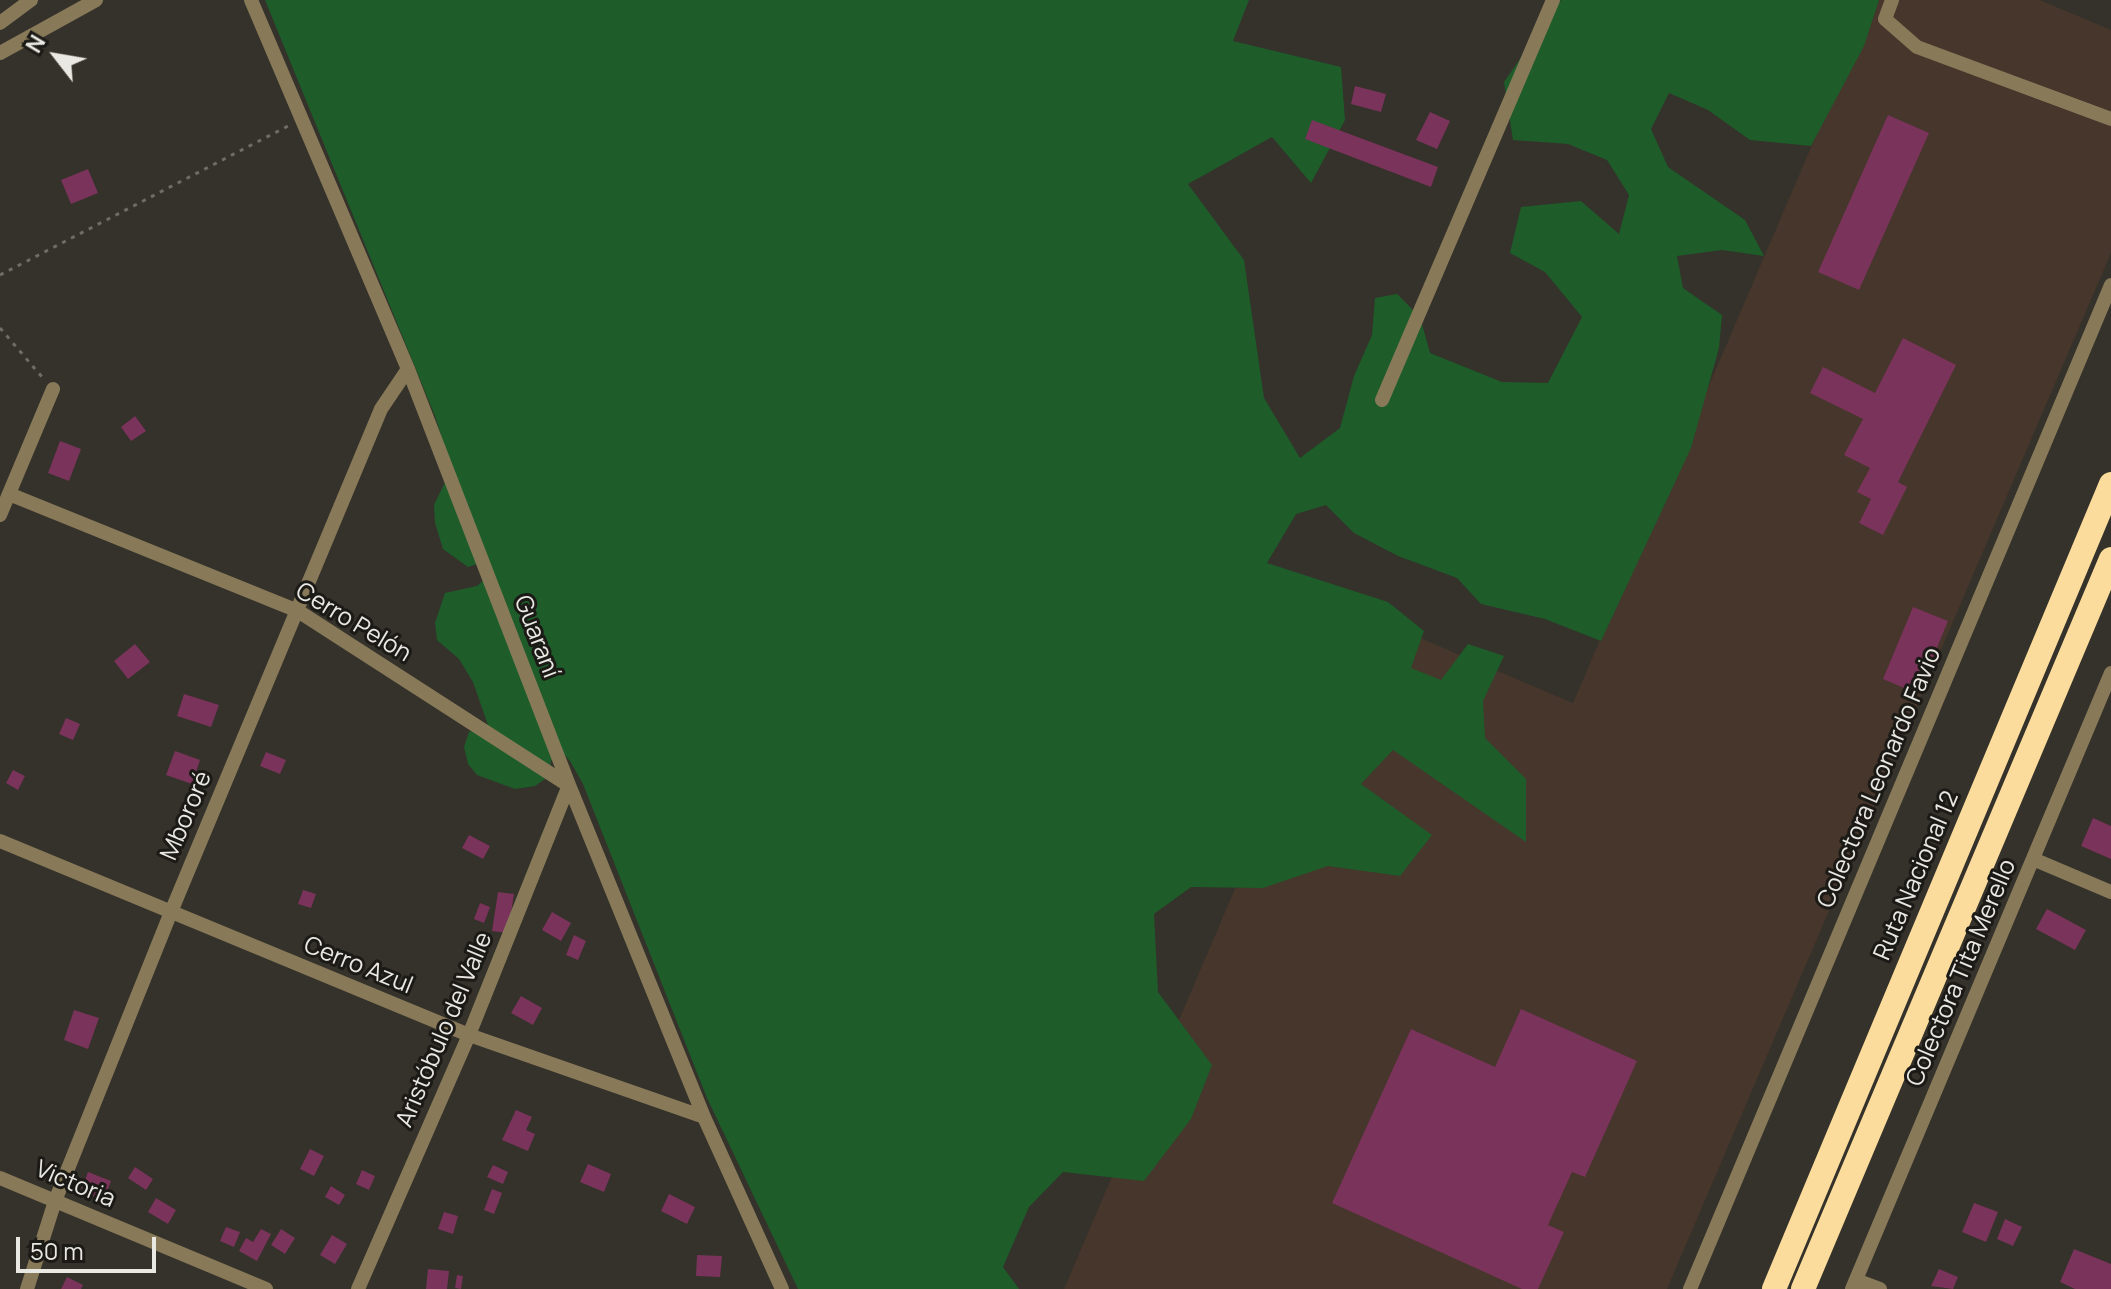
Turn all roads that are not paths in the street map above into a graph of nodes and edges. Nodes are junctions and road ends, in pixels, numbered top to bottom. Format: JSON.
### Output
{"nodes":[{"id":1,"x":31,"y":0,"type":"edge"},
{"id":2,"x":96,"y":0,"type":"edge"},
{"id":3,"x":251,"y":0,"type":"edge"},
{"id":4,"x":1553,"y":0,"type":"edge"},
{"id":5,"x":1892,"y":0,"type":"edge"},
{"id":6,"x":0,"y":23,"type":"edge"},
{"id":7,"x":0,"y":53,"type":"edge"},
{"id":8,"x":2111,"y":119,"type":"edge"},
{"id":9,"x":2111,"y":285,"type":"edge"},
{"id":10,"x":408,"y":369,"type":"junction"},
{"id":11,"x":53,"y":389,"type":"road end"},
{"id":12,"x":1382,"y":400,"type":"dead end"},
{"id":13,"x":2111,"y":484,"type":"edge"},
{"id":14,"x":9,"y":494,"type":"junction"},
{"id":15,"x":0,"y":515,"type":"edge"},
{"id":16,"x":2111,"y":559,"type":"edge"},
{"id":17,"x":298,"y":611,"type":"junction"},
{"id":18,"x":2111,"y":673,"type":"edge"},
{"id":19,"x":569,"y":785,"type":"junction"},
{"id":20,"x":0,"y":841,"type":"edge"},
{"id":21,"x":2033,"y":859,"type":"junction"},
{"id":22,"x":2111,"y":892,"type":"edge"},
{"id":23,"x":171,"y":912,"type":"junction"},
{"id":24,"x":469,"y":1035,"type":"junction"},
{"id":25,"x":704,"y":1117,"type":"junction"},
{"id":26,"x":0,"y":1178,"type":"edge"},
{"id":27,"x":55,"y":1201,"type":"junction"},
{"id":28,"x":1854,"y":1284,"type":"edge"},
{"id":29,"x":27,"y":1289,"type":"edge"},
{"id":30,"x":266,"y":1289,"type":"edge"},
{"id":31,"x":358,"y":1289,"type":"edge"},
{"id":32,"x":782,"y":1289,"type":"edge"},
{"id":33,"x":1690,"y":1289,"type":"edge"},
{"id":34,"x":1774,"y":1289,"type":"edge"},
{"id":35,"x":1803,"y":1289,"type":"edge"},
{"id":36,"x":1880,"y":1289,"type":"edge"}],
"edges":[{"from":1,"to":6,"type":"street"},
{"from":2,"to":7,"type":"street"},
{"from":3,"to":10,"type":"street","name":"Guaraní"},
{"from":4,"to":12,"type":"street"},
{"from":5,"to":8,"type":"street"},
{"from":9,"to":33,"type":"street","name":"Colectora Leonardo Favio"},
{"from":10,"to":17,"type":"street","name":"Mbororé"},
{"from":10,"to":19,"type":"street","name":"Guaraní"},
{"from":11,"to":14,"type":"street"},
{"from":13,"to":34,"type":"highway","name":"Ruta Nacional 12"},
{"from":14,"to":15,"type":"street"},
{"from":14,"to":17,"type":"street","name":"Cerro Pelón"},
{"from":16,"to":35,"type":"highway"},
{"from":17,"to":19,"type":"street","name":"Cerro Pelón"},
{"from":17,"to":23,"type":"street","name":"Mbororé"},
{"from":18,"to":21,"type":"street","name":"Colectora Tita Merello"},
{"from":19,"to":24,"type":"street","name":"Aristóbulo del Valle"},
{"from":19,"to":25,"type":"street","name":"Guaraní"},
{"from":20,"to":23,"type":"street","name":"Cerro Azul"},
{"from":21,"to":22,"type":"street"},
{"from":21,"to":28,"type":"street","name":"Colectora Tita Merello"},
{"from":23,"to":24,"type":"street","name":"Cerro Azul"},
{"from":23,"to":27,"type":"street","name":"Mbororé"},
{"from":24,"to":25,"type":"street","name":"Cerro Azul"},
{"from":24,"to":31,"type":"street","name":"Aristóbulo del Valle"},
{"from":25,"to":32,"type":"street","name":"Guaraní"},
{"from":26,"to":27,"type":"street","name":"Victoria"},
{"from":27,"to":29,"type":"street","name":"Mbororé"},
{"from":27,"to":30,"type":"street","name":"Victoria"},
{"from":28,"to":36,"type":"street"}]}
